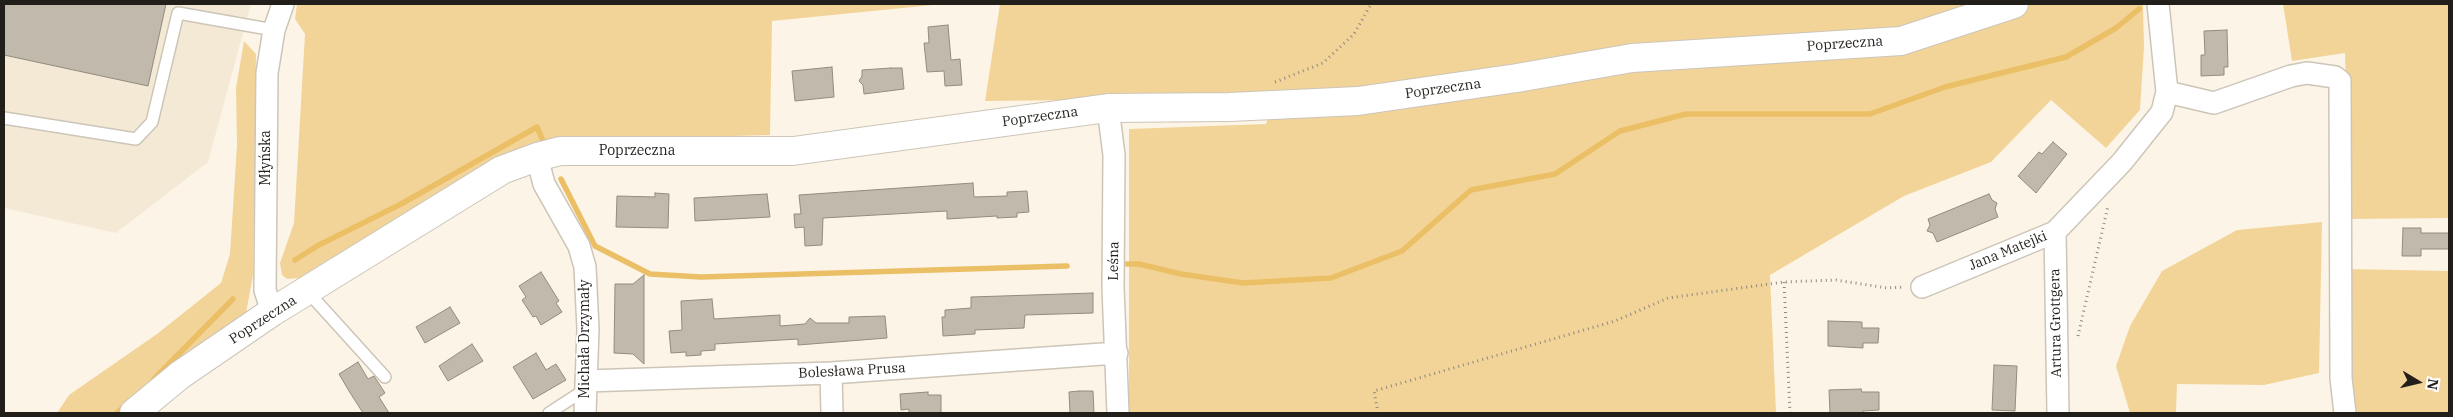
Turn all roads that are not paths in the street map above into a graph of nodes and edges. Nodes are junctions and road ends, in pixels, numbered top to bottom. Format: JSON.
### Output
{"nodes":[{"id":1,"x":283,"y":4,"type":"edge"},
{"id":2,"x":2014,"y":4,"type":"edge"},
{"id":3,"x":2158,"y":4,"type":"edge"},
{"id":4,"x":179,"y":9,"type":"edge"},
{"id":5,"x":274,"y":30,"type":"junction"},
{"id":6,"x":2167,"y":92,"type":"junction"},
{"id":7,"x":1108,"y":108,"type":"junction"},
{"id":8,"x":4,"y":118,"type":"edge"},
{"id":9,"x":537,"y":157,"type":"junction"},
{"id":10,"x":2055,"y":232,"type":"junction"},
{"id":11,"x":1922,"y":287,"type":"road end"},
{"id":12,"x":308,"y":292,"type":"junction"},
{"id":13,"x":272,"y":312,"type":"junction"},
{"id":14,"x":1117,"y":353,"type":"junction"},
{"id":15,"x":831,"y":373,"type":"junction"},
{"id":16,"x":385,"y":377,"type":"dead end"},
{"id":17,"x":586,"y":385,"type":"junction"},
{"id":18,"x":134,"y":413,"type":"edge"},
{"id":19,"x":549,"y":413,"type":"edge"},
{"id":20,"x":585,"y":413,"type":"edge"},
{"id":21,"x":832,"y":413,"type":"edge"},
{"id":22,"x":1118,"y":413,"type":"edge"},
{"id":23,"x":2058,"y":413,"type":"edge"},
{"id":24,"x":2344,"y":413,"type":"edge"}],
"edges":[{"from":1,"to":5,"type":"street","name":"Młyńska"},
{"from":2,"to":7,"type":"street","name":"Poprzeczna"},
{"from":3,"to":6,"type":"street","name":"Jana Matejki"},
{"from":4,"to":5,"type":"lane"},
{"from":4,"to":8,"type":"lane"},
{"from":5,"to":13,"type":"street","name":"Młyńska"},
{"from":6,"to":10,"type":"street","name":"Jana Matejki"},
{"from":6,"to":24,"type":"street"},
{"from":7,"to":9,"type":"street","name":"Poprzeczna"},
{"from":7,"to":14,"type":"street","name":"Leśna"},
{"from":9,"to":12,"type":"street","name":"Poprzeczna"},
{"from":9,"to":17,"type":"street","name":"Michała Drzymały"},
{"from":10,"to":11,"type":"street","name":"Jana Matejki"},
{"from":10,"to":23,"type":"street","name":"Artura Grottgera"},
{"from":12,"to":13,"type":"street","name":"Poprzeczna"},
{"from":12,"to":16,"type":"lane"},
{"from":13,"to":18,"type":"street","name":"Poprzeczna"},
{"from":14,"to":15,"type":"street","name":"Bolesława Prusa"},
{"from":14,"to":22,"type":"street","name":"Leśna"},
{"from":15,"to":17,"type":"street","name":"Bolesława Prusa"},
{"from":15,"to":21,"type":"street"},
{"from":17,"to":19,"type":"lane"},
{"from":17,"to":20,"type":"street","name":"Michała Drzymały"}]}
